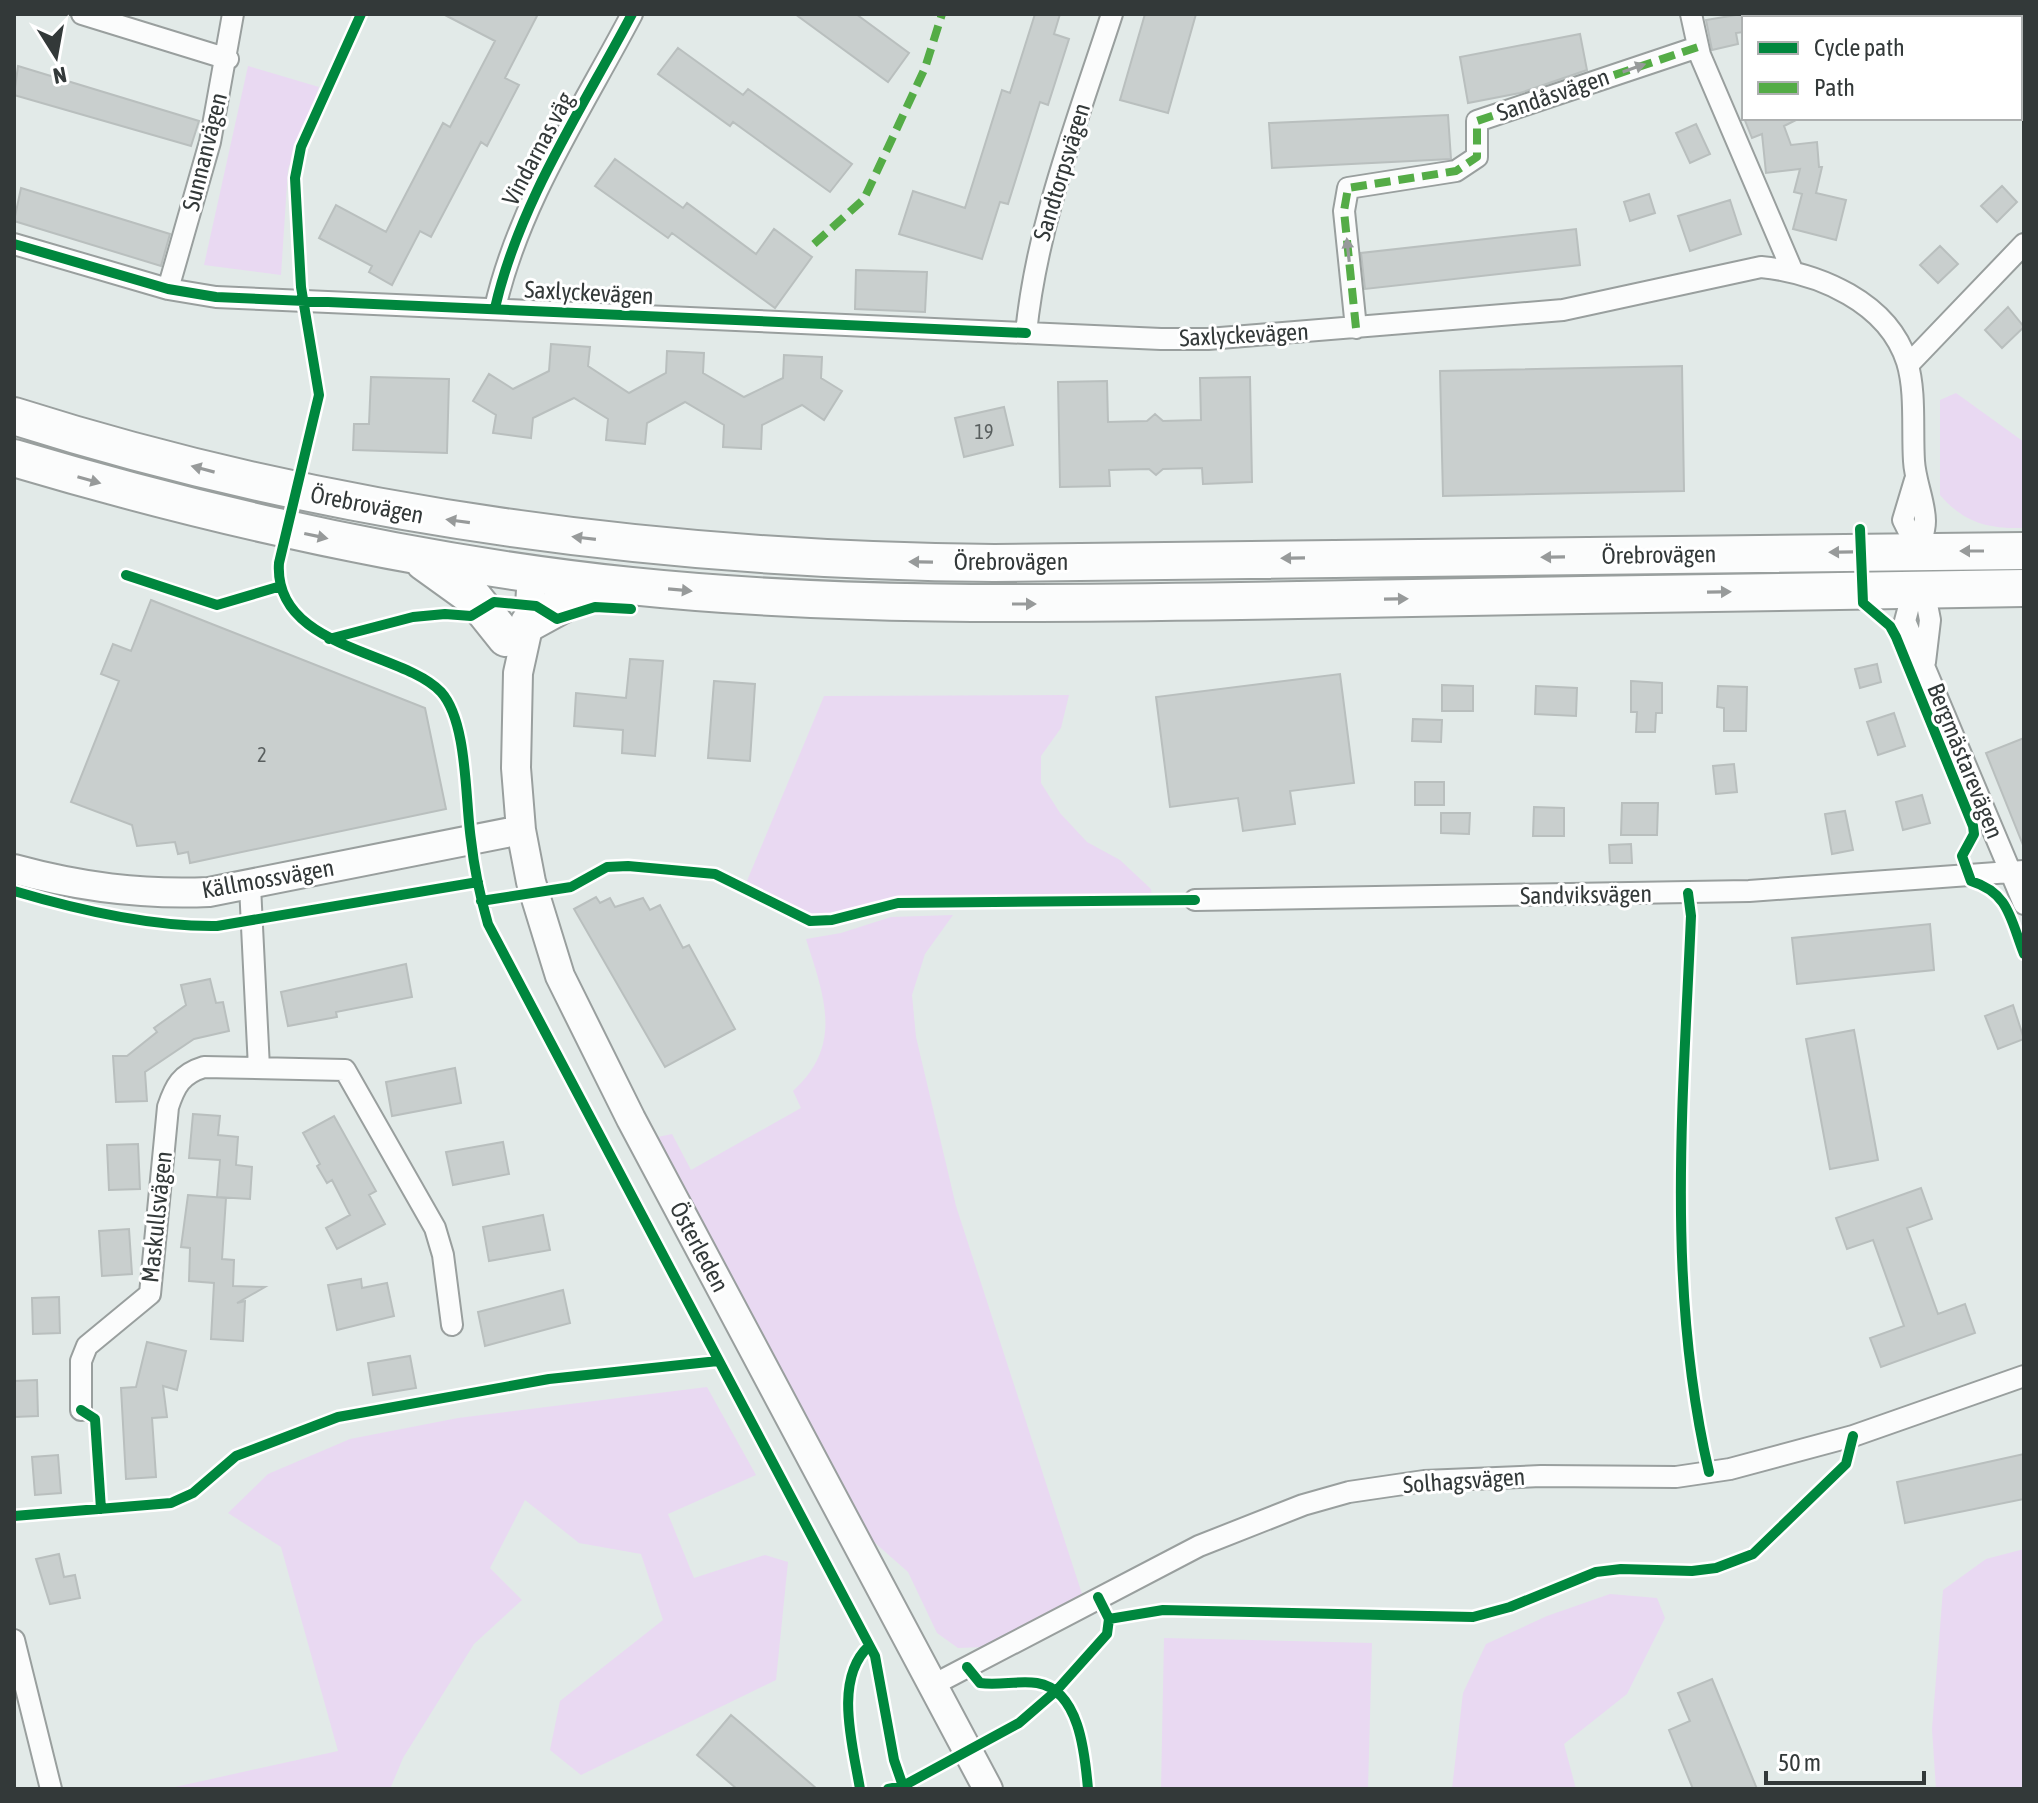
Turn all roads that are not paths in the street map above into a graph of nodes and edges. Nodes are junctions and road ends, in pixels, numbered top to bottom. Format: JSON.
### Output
{"nodes":[{"id":1,"x":82,"y":14,"type":"edge"},
{"id":2,"x":233,"y":14,"type":"edge"},
{"id":3,"x":632,"y":14,"type":"edge"},
{"id":4,"x":1112,"y":14,"type":"edge"},
{"id":5,"x":1691,"y":14,"type":"edge"},
{"id":6,"x":1698,"y":47,"type":"junction"},
{"id":7,"x":228,"y":59,"type":"junction"},
{"id":8,"x":14,"y":244,"type":"edge"},
{"id":9,"x":2024,"y":244,"type":"edge"},
{"id":10,"x":1792,"y":270,"type":"junction"},
{"id":11,"x":168,"y":289,"type":"junction"},
{"id":12,"x":495,"y":308,"type":"junction"},
{"id":13,"x":1356,"y":328,"type":"junction"},
{"id":14,"x":1026,"y":333,"type":"junction"},
{"id":15,"x":1908,"y":365,"type":"junction"},
{"id":16,"x":14,"y":416,"type":"edge"},
{"id":17,"x":14,"y":458,"type":"edge"},
{"id":18,"x":535,"y":532,"type":"junction"},
{"id":19,"x":2024,"y":551,"type":"edge"},
{"id":20,"x":1919,"y":552,"type":"junction"},
{"id":21,"x":416,"y":557,"type":"junction"},
{"id":22,"x":532,"y":573,"type":"junction"},
{"id":23,"x":602,"y":583,"type":"junction"},
{"id":24,"x":2024,"y":588,"type":"edge"},
{"id":25,"x":1924,"y":589,"type":"junction"},
{"id":26,"x":518,"y":631,"type":"junction"},
{"id":27,"x":521,"y":830,"type":"junction"},
{"id":28,"x":14,"y":869,"type":"edge"},
{"id":29,"x":2018,"y":871,"type":"edge"},
{"id":30,"x":250,"y":886,"type":"junction"},
{"id":31,"x":1195,"y":900,"type":"dead end"},
{"id":32,"x":2024,"y":904,"type":"edge"},
{"id":33,"x":259,"y":1068,"type":"junction"},
{"id":34,"x":452,"y":1325,"type":"dead end"},
{"id":35,"x":2024,"y":1376,"type":"edge"},
{"id":36,"x":81,"y":1410,"type":"dead end"},
{"id":37,"x":14,"y":1640,"type":"edge"},
{"id":38,"x":933,"y":1685,"type":"junction"},
{"id":39,"x":51,"y":1789,"type":"edge"},
{"id":40,"x":988,"y":1789,"type":"edge"}],
"edges":[{"from":1,"to":7,"type":"street"},
{"from":2,"to":7,"type":"street","name":"Sunnanvägen"},
{"from":3,"to":12,"type":"street","name":"Vindarnas väg"},
{"from":4,"to":14,"type":"street","name":"Sandtorpsvägen"},
{"from":5,"to":6,"type":"street"},
{"from":6,"to":10,"type":"street"},
{"from":13,"to":6,"type":"street","name":"Sandåsvägen","one_way":true},
{"from":7,"to":11,"type":"street","name":"Sunnanvägen"},
{"from":8,"to":11,"type":"street","name":"Saxlyckevägen"},
{"from":9,"to":15,"type":"street"},
{"from":10,"to":13,"type":"street","name":"Saxlyckevägen"},
{"from":10,"to":15,"type":"street","name":"Saxlyckevägen"},
{"from":11,"to":12,"type":"street","name":"Saxlyckevägen"},
{"from":12,"to":14,"type":"street","name":"Saxlyckevägen"},
{"from":13,"to":14,"type":"street","name":"Saxlyckevägen"},
{"from":15,"to":20,"type":"street"},
{"from":18,"to":16,"type":"highway","name":"Örebrovägen","one_way":true},
{"from":17,"to":21,"type":"highway","name":"Örebrovägen","one_way":true},
{"from":20,"to":18,"type":"highway","name":"Örebrovägen","one_way":true},
{"from":18,"to":22,"type":"highway"},
{"from":19,"to":20,"type":"highway","name":"Örebrovägen","one_way":true},
{"from":20,"to":25,"type":"highway"},
{"from":21,"to":22,"type":"highway","name":"Örebrovägen"},
{"from":21,"to":26,"type":"highway"},
{"from":22,"to":23,"type":"highway","name":"Örebrovägen"},
{"from":22,"to":26,"type":"main road","name":"Österleden"},
{"from":23,"to":25,"type":"highway","name":"Örebrovägen","one_way":true},
{"from":23,"to":26,"type":"highway"},
{"from":24,"to":25,"type":"highway","name":"Örebrovägen"},
{"from":25,"to":29,"type":"street","name":"Bergmästarevägen"},
{"from":26,"to":27,"type":"main road","name":"Österleden"},
{"from":27,"to":30,"type":"main road","name":"Källmossvägen"},
{"from":27,"to":38,"type":"main road","name":"Österleden"},
{"from":28,"to":30,"type":"main road","name":"Källmossvägen"},
{"from":29,"to":31,"type":"street","name":"Sandviksvägen"},
{"from":29,"to":32,"type":"street","name":"Bergmästarevägen"},
{"from":30,"to":33,"type":"street"},
{"from":33,"to":34,"type":"street","name":"Maskullsvägen"},
{"from":33,"to":36,"type":"street","name":"Maskullsvägen"},
{"from":35,"to":38,"type":"street","name":"Solhagsvägen"},
{"from":37,"to":39,"type":"street"},
{"from":38,"to":40,"type":"main road","name":"Österleden"}]}
